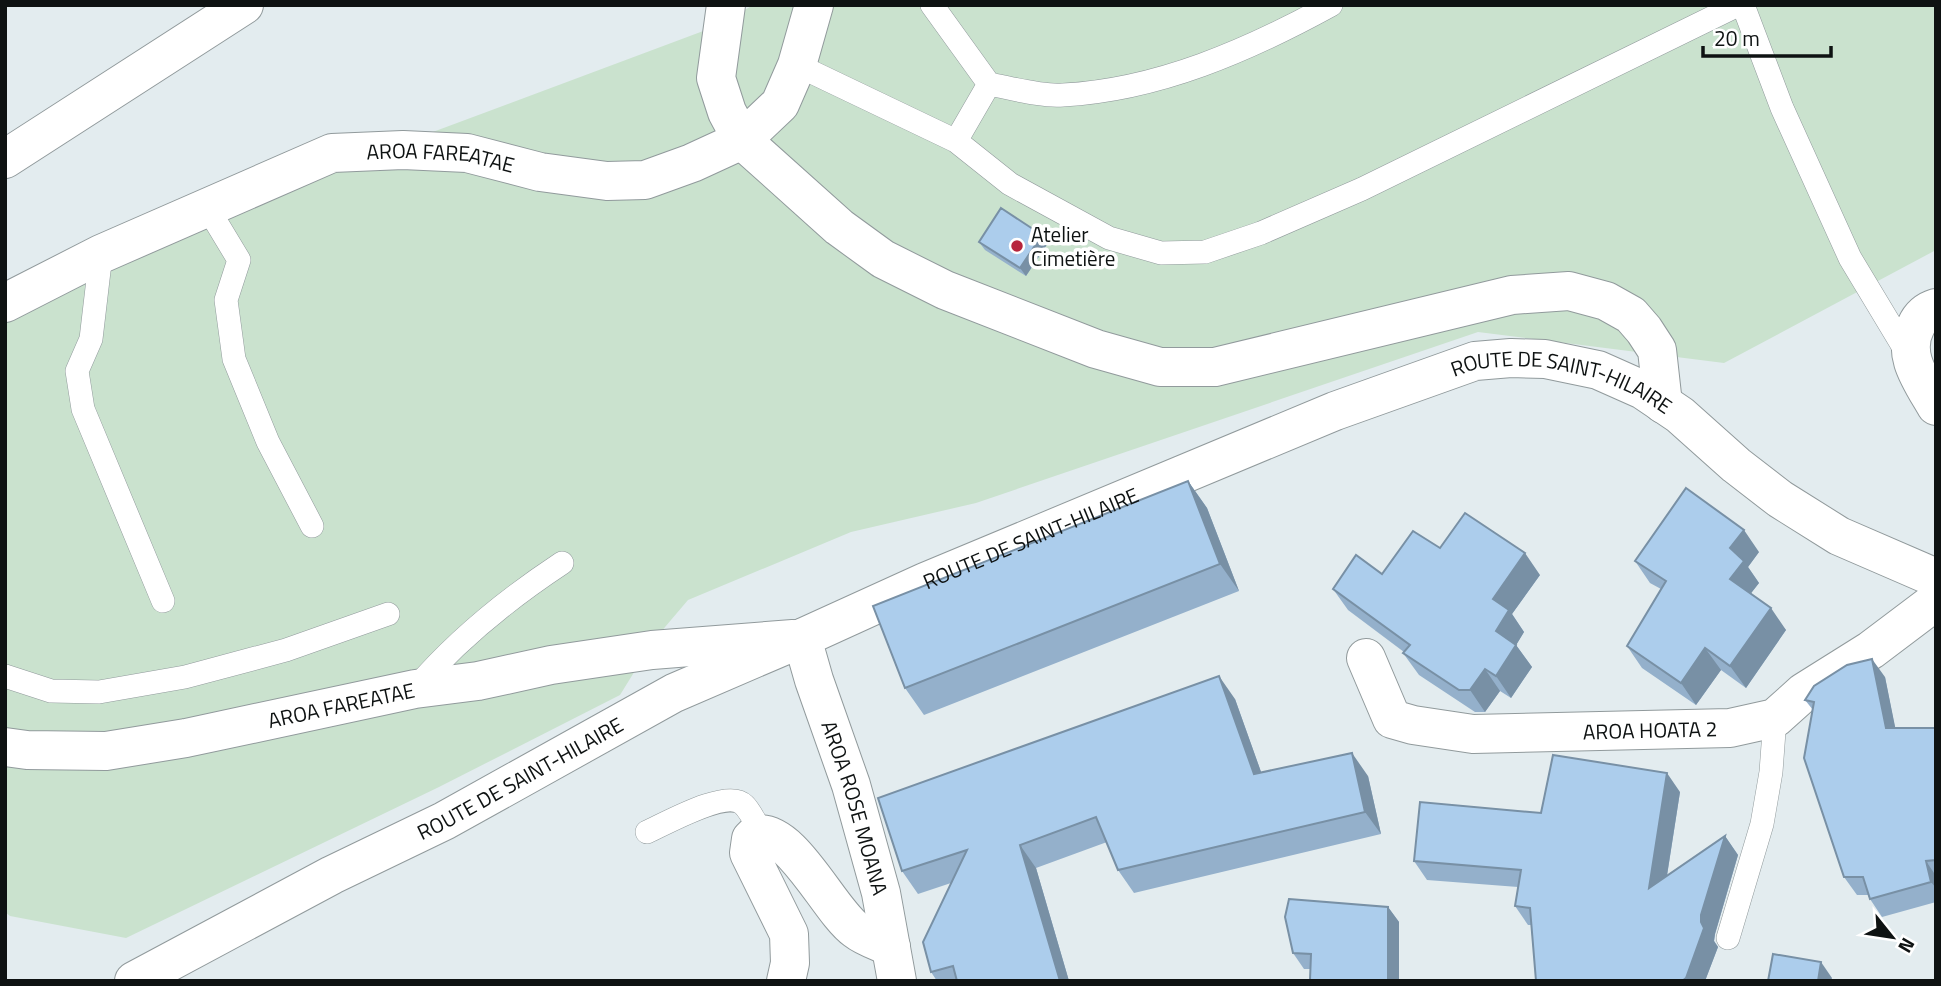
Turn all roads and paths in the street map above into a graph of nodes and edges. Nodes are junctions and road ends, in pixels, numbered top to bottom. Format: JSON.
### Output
{"nodes":[{"id":1,"x":244,"y":5,"type":"edge"},
{"id":2,"x":726,"y":5,"type":"edge"},
{"id":3,"x":814,"y":5,"type":"edge"},
{"id":4,"x":932,"y":5,"type":"edge"},
{"id":5,"x":1331,"y":5,"type":"edge"},
{"id":6,"x":1740,"y":5,"type":"edge"},
{"id":7,"x":797,"y":65,"type":"junction"},
{"id":8,"x":989,"y":84,"type":"junction"},
{"id":9,"x":742,"y":140,"type":"junction"},
{"id":10,"x":956,"y":141,"type":"junction"},
{"id":11,"x":5,"y":159,"type":"edge"},
{"id":12,"x":206,"y":206,"type":"junction"},
{"id":13,"x":101,"y":254,"type":"junction"},
{"id":14,"x":5,"y":303,"type":"edge"},
{"id":15,"x":1936,"y":308,"type":"edge"},
{"id":16,"x":1910,"y":358,"type":"junction"},
{"id":17,"x":1662,"y":404,"type":"junction"},
{"id":18,"x":1936,"y":405,"type":"edge"},
{"id":19,"x":312,"y":526,"type":"dead end"},
{"id":20,"x":562,"y":563,"type":"dead end"},
{"id":21,"x":1936,"y":578,"type":"edge"},
{"id":22,"x":163,"y":601,"type":"dead end"},
{"id":23,"x":1936,"y":601,"type":"edge"},
{"id":24,"x":388,"y":614,"type":"dead end"},
{"id":25,"x":802,"y":638,"type":"junction"},
{"id":26,"x":1366,"y":657,"type":"dead end"},
{"id":27,"x":5,"y":676,"type":"edge"},
{"id":28,"x":415,"y":689,"type":"junction"},
{"id":29,"x":1775,"y":718,"type":"junction"},
{"id":30,"x":5,"y":747,"type":"edge"},
{"id":31,"x":646,"y":832,"type":"dead end"},
{"id":32,"x":762,"y":833,"type":"junction"},
{"id":33,"x":1728,"y":937,"type":"dead end"},
{"id":34,"x":894,"y":964,"type":"edge"},
{"id":35,"x":134,"y":981,"type":"edge"},
{"id":36,"x":786,"y":981,"type":"edge"}],
"edges":[{"from":1,"to":11,"type":"street"},
{"from":2,"to":9,"type":"street"},
{"from":3,"to":7,"type":"street","name":"AROA FAREATAE"},
{"from":4,"to":8,"type":"lane"},
{"from":5,"to":8,"type":"lane"},
{"from":6,"to":10,"type":"lane"},
{"from":6,"to":16,"type":"lane"},
{"from":7,"to":9,"type":"street","name":"AROA FAREATAE"},
{"from":7,"to":10,"type":"lane"},
{"from":8,"to":10,"type":"lane"},
{"from":9,"to":12,"type":"street","name":"AROA FAREATAE"},
{"from":9,"to":17,"type":"street"},
{"from":12,"to":13,"type":"street","name":"AROA FAREATAE"},
{"from":12,"to":19,"type":"lane"},
{"from":13,"to":14,"type":"street","name":"AROA FAREATAE"},
{"from":13,"to":22,"type":"lane"},
{"from":15,"to":16,"type":"street"},
{"from":16,"to":18,"type":"street"},
{"from":17,"to":21,"type":"street","name":"ROUTE DE SAINT-HILAIRE"},
{"from":17,"to":25,"type":"street","name":"ROUTE DE SAINT-HILAIRE"},
{"from":20,"to":28,"type":"lane"},
{"from":23,"to":29,"type":"street","name":"AROA HOATA 2"},
{"from":24,"to":27,"type":"lane"},
{"from":25,"to":28,"type":"street","name":"AROA FAREATAE"},
{"from":25,"to":34,"type":"street","name":"AROA ROSE MOANA"},
{"from":25,"to":35,"type":"street","name":"ROUTE DE SAINT-HILAIRE"},
{"from":26,"to":29,"type":"street","name":"AROA HOATA 2"},
{"from":28,"to":30,"type":"street","name":"AROA FAREATAE"},
{"from":29,"to":33,"type":"lane"},
{"from":31,"to":32,"type":"lane"},
{"from":32,"to":34,"type":"street"},
{"from":32,"to":36,"type":"street"}]}
